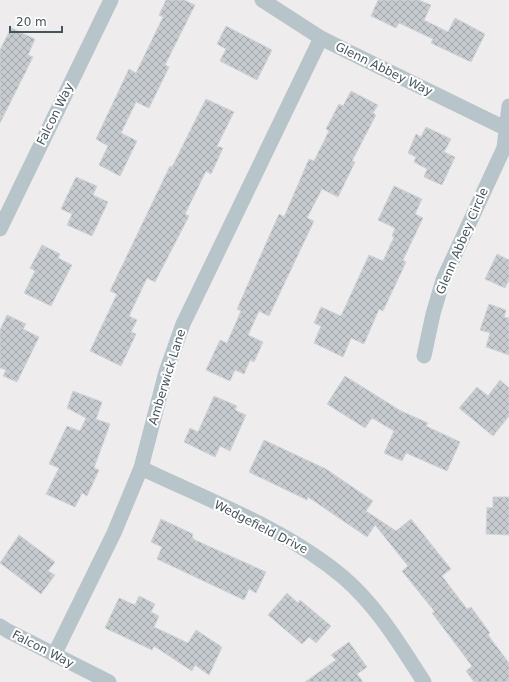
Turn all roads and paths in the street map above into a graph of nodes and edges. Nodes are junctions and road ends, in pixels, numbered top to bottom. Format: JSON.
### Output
{"nodes":[{"id":1,"x":111,"y":0,"type":"edge"},
{"id":2,"x":262,"y":0,"type":"edge"},
{"id":3,"x":321,"y":38,"type":"junction"},
{"id":4,"x":509,"y":106,"type":"edge"},
{"id":5,"x":508,"y":129,"type":"edge"},
{"id":6,"x":0,"y":229,"type":"edge"},
{"id":7,"x":424,"y":356,"type":"dead end"},
{"id":8,"x":141,"y":468,"type":"junction"},
{"id":9,"x":0,"y":626,"type":"edge"},
{"id":10,"x":54,"y":655,"type":"junction"},
{"id":11,"x":109,"y":682,"type":"edge"},
{"id":12,"x":424,"y":682,"type":"edge"}],
"edges":[{"from":1,"to":6,"type":"street","name":"Falcon Way"},
{"from":2,"to":3,"type":"street","name":"Glenn Abbey Way"},
{"from":3,"to":5,"type":"street","name":"Glenn Abbey Way"},
{"from":3,"to":8,"type":"street","name":"Amberwick Lane"},
{"from":4,"to":5,"type":"street","name":"Glenn Abbey Circle"},
{"from":5,"to":7,"type":"street","name":"Glenn Abbey Circle"},
{"from":8,"to":10,"type":"street","name":"Amberwick Lane"},
{"from":8,"to":12,"type":"street","name":"Wedgefield Drive"},
{"from":9,"to":10,"type":"street","name":"Falcon Way"},
{"from":10,"to":11,"type":"street","name":"Falcon Way"}]}
